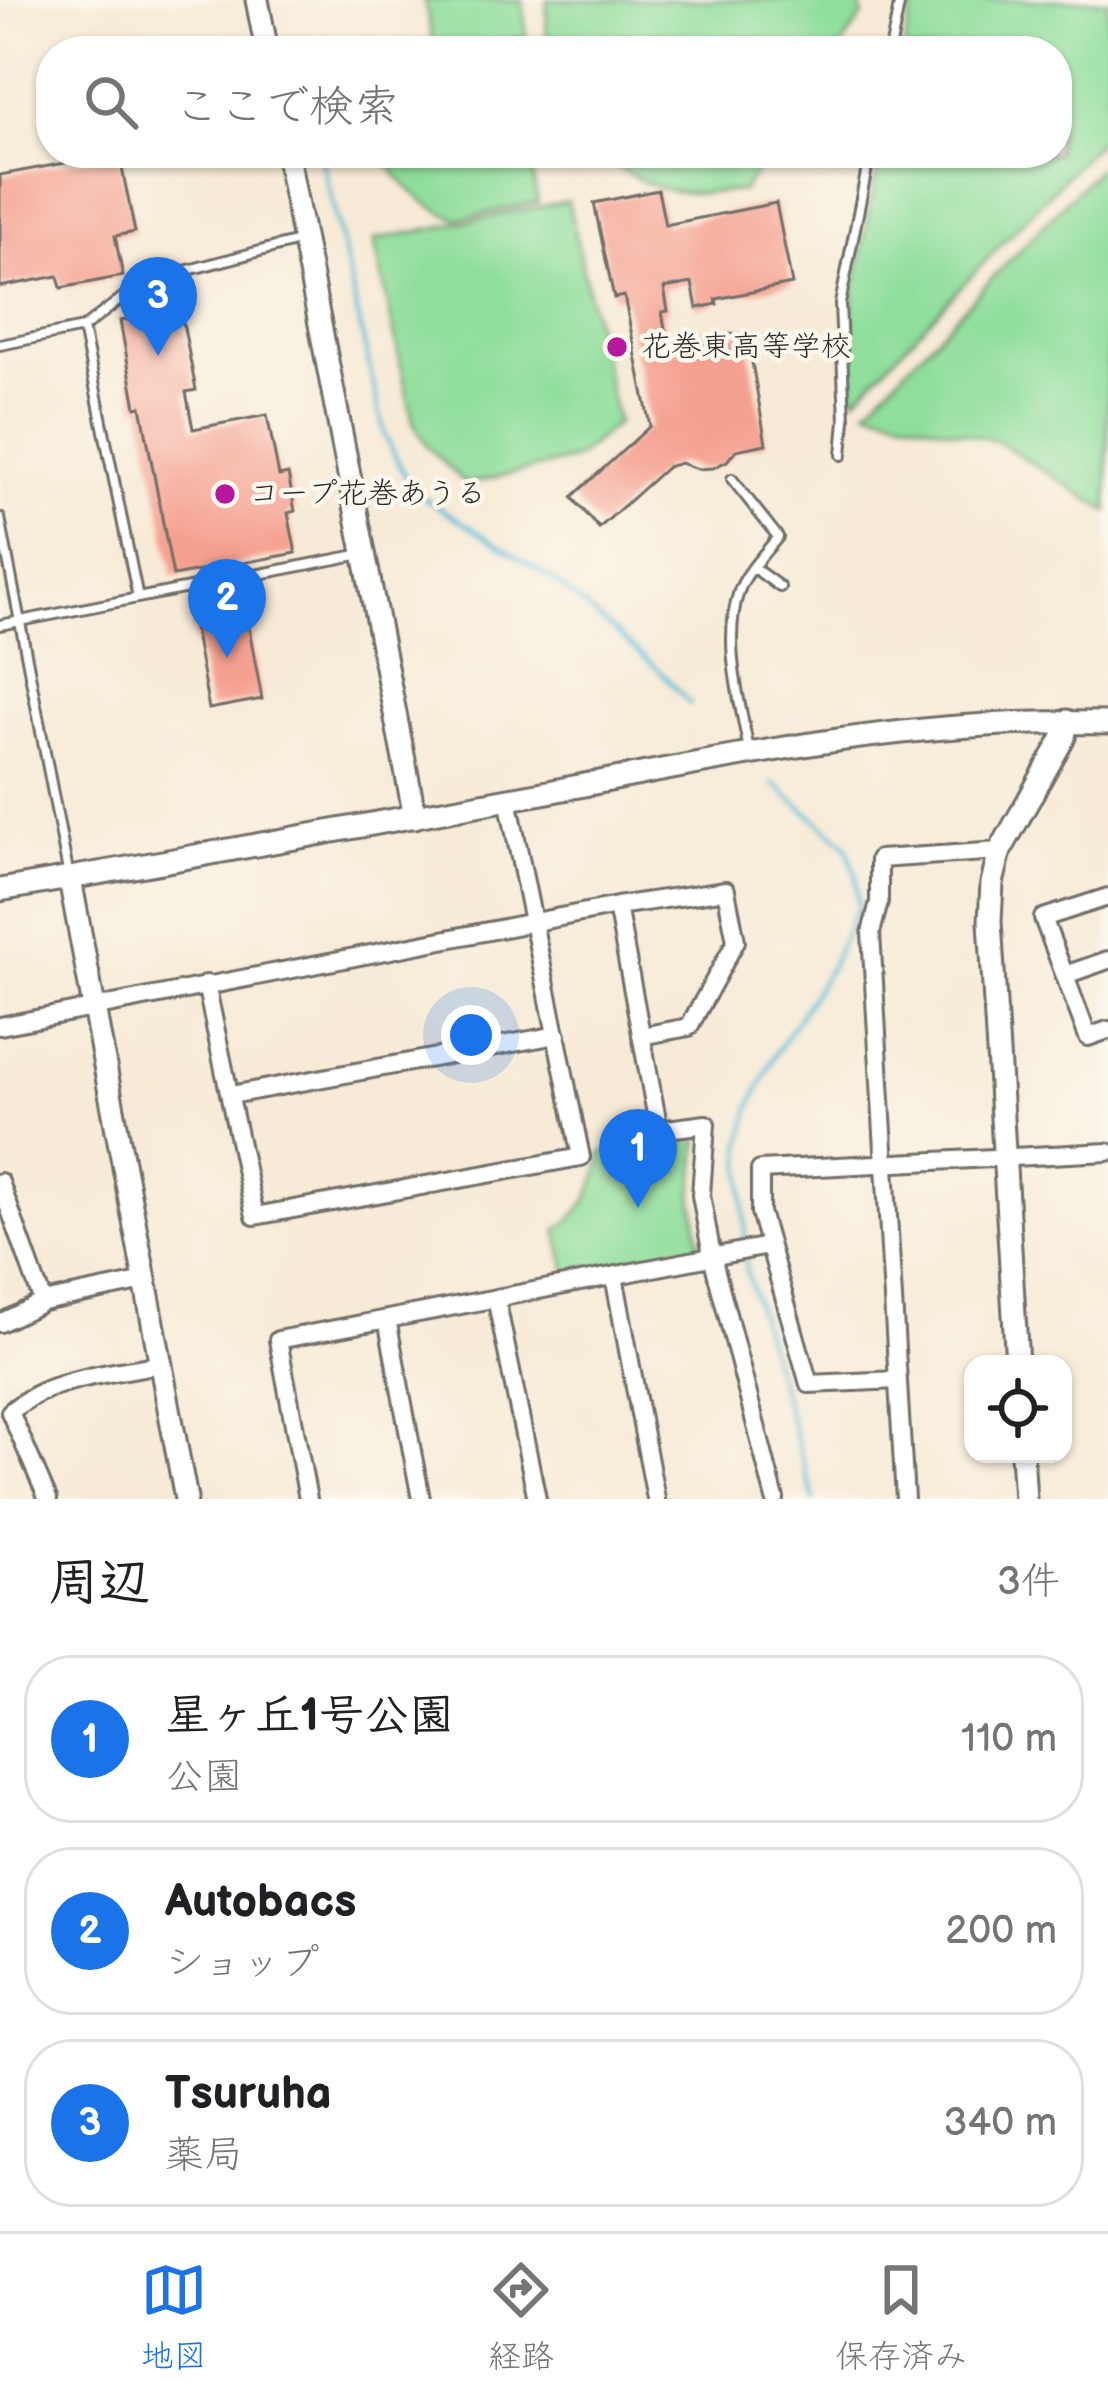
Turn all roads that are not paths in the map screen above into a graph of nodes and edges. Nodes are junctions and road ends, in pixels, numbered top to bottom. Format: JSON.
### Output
{"nodes":[{"id":1,"x":256,"y":0,"type":"edge"},
{"id":2,"x":900,"y":0,"type":"edge"},
{"id":3,"x":264,"y":36,"type":"edge"},
{"id":4,"x":893,"y":36,"type":"edge"},
{"id":5,"x":290,"y":168,"type":"edge"},
{"id":6,"x":867,"y":168,"type":"edge"},
{"id":7,"x":303,"y":239,"type":"junction"},
{"id":8,"x":83,"y":328,"type":"junction"},
{"id":9,"x":0,"y":345,"type":"edge"},
{"id":10,"x":842,"y":454,"type":"dead end"},
{"id":11,"x":732,"y":479,"type":"dead end"},
{"id":12,"x":0,"y":518,"type":"edge"},
{"id":13,"x":364,"y":553,"type":"junction"},
{"id":14,"x":754,"y":568,"type":"junction"},
{"id":15,"x":780,"y":587,"type":"dead end"},
{"id":16,"x":138,"y":598,"type":"junction"},
{"id":17,"x":20,"y":621,"type":"junction"},
{"id":18,"x":0,"y":625,"type":"edge"},
{"id":19,"x":1066,"y":721,"type":"junction"},
{"id":20,"x":1108,"y":723,"type":"edge"},
{"id":21,"x":749,"y":753,"type":"junction"},
{"id":22,"x":508,"y":799,"type":"junction"},
{"id":23,"x":415,"y":818,"type":"junction"},
{"id":24,"x":1000,"y":851,"type":"junction"},
{"id":25,"x":70,"y":878,"type":"junction"},
{"id":26,"x":0,"y":890,"type":"edge"},
{"id":27,"x":1108,"y":897,"type":"edge"},
{"id":28,"x":617,"y":906,"type":"junction"},
{"id":29,"x":534,"y":921,"type":"junction"},
{"id":30,"x":1108,"y":960,"type":"edge"},
{"id":31,"x":1065,"y":975,"type":"junction"},
{"id":32,"x":206,"y":984,"type":"junction"},
{"id":33,"x":94,"y":1006,"type":"junction"},
{"id":34,"x":0,"y":1027,"type":"edge"},
{"id":35,"x":1108,"y":1030,"type":"edge"},
{"id":36,"x":556,"y":1035,"type":"junction"},
{"id":37,"x":641,"y":1036,"type":"junction"},
{"id":38,"x":231,"y":1095,"type":"junction"},
{"id":39,"x":1108,"y":1151,"type":"edge"},
{"id":40,"x":1003,"y":1155,"type":"junction"},
{"id":41,"x":882,"y":1163,"type":"junction"},
{"id":42,"x":0,"y":1182,"type":"edge"},
{"id":43,"x":768,"y":1246,"type":"junction"},
{"id":44,"x":712,"y":1256,"type":"junction"},
{"id":45,"x":614,"y":1276,"type":"junction"},
{"id":46,"x":145,"y":1281,"type":"junction"},
{"id":47,"x":496,"y":1298,"type":"junction"},
{"id":48,"x":44,"y":1302,"type":"junction"},
{"id":49,"x":387,"y":1319,"type":"junction"},
{"id":50,"x":0,"y":1323,"type":"edge"},
{"id":51,"x":1016,"y":1355,"type":"edge"},
{"id":52,"x":160,"y":1364,"type":"junction"},
{"id":53,"x":898,"y":1380,"type":"junction"},
{"id":54,"x":1023,"y":1463,"type":"edge"},
{"id":55,"x":48,"y":1499,"type":"edge"},
{"id":56,"x":186,"y":1499,"type":"edge"},
{"id":57,"x":308,"y":1499,"type":"edge"},
{"id":58,"x":421,"y":1499,"type":"edge"},
{"id":59,"x":537,"y":1499,"type":"edge"},
{"id":60,"x":656,"y":1499,"type":"edge"},
{"id":61,"x":775,"y":1499,"type":"edge"},
{"id":62,"x":905,"y":1499,"type":"edge"},
{"id":63,"x":1025,"y":1499,"type":"edge"}],
"edges":[{"from":1,"to":3,"type":"street"},
{"from":2,"to":4,"type":"lane"},
{"from":5,"to":7,"type":"street"},
{"from":6,"to":10,"type":"lane"},
{"from":7,"to":8,"type":"lane"},
{"from":7,"to":13,"type":"street"},
{"from":8,"to":9,"type":"lane"},
{"from":8,"to":16,"type":"lane"},
{"from":11,"to":14,"type":"lane"},
{"from":12,"to":17,"type":"lane"},
{"from":13,"to":16,"type":"lane"},
{"from":13,"to":23,"type":"street"},
{"from":14,"to":15,"type":"lane"},
{"from":14,"to":21,"type":"lane"},
{"from":16,"to":17,"type":"lane"},
{"from":17,"to":18,"type":"lane"},
{"from":17,"to":25,"type":"lane"},
{"from":19,"to":20,"type":"street"},
{"from":19,"to":21,"type":"street"},
{"from":19,"to":24,"type":"street"},
{"from":21,"to":22,"type":"street"},
{"from":22,"to":23,"type":"street"},
{"from":22,"to":29,"type":"street"},
{"from":23,"to":25,"type":"street"},
{"from":24,"to":40,"type":"street"},
{"from":24,"to":41,"type":"street"},
{"from":25,"to":26,"type":"street"},
{"from":25,"to":33,"type":"street"},
{"from":27,"to":31,"type":"street"},
{"from":28,"to":29,"type":"street"},
{"from":28,"to":37,"type":"street"},
{"from":28,"to":37,"type":"street"},
{"from":29,"to":32,"type":"street"},
{"from":29,"to":36,"type":"street"},
{"from":30,"to":31,"type":"street"},
{"from":31,"to":35,"type":"street"},
{"from":32,"to":33,"type":"street"},
{"from":32,"to":38,"type":"street"},
{"from":33,"to":34,"type":"street"},
{"from":33,"to":46,"type":"street"},
{"from":36,"to":38,"type":"street"},
{"from":36,"to":38,"type":"street"},
{"from":37,"to":44,"type":"street"},
{"from":39,"to":40,"type":"street"},
{"from":40,"to":41,"type":"street"},
{"from":40,"to":51,"type":"street"},
{"from":41,"to":43,"type":"street"},
{"from":41,"to":53,"type":"street"},
{"from":42,"to":48,"type":"street"},
{"from":43,"to":44,"type":"street"},
{"from":43,"to":53,"type":"street"},
{"from":44,"to":45,"type":"street"},
{"from":44,"to":61,"type":"street"},
{"from":45,"to":47,"type":"street"},
{"from":45,"to":60,"type":"street"},
{"from":46,"to":48,"type":"street"},
{"from":46,"to":52,"type":"street"},
{"from":47,"to":49,"type":"street"},
{"from":47,"to":59,"type":"street"},
{"from":48,"to":50,"type":"street"},
{"from":49,"to":57,"type":"street"},
{"from":49,"to":58,"type":"street"},
{"from":52,"to":55,"type":"street"},
{"from":52,"to":56,"type":"street"},
{"from":53,"to":62,"type":"street"},
{"from":54,"to":63,"type":"street"}]}
